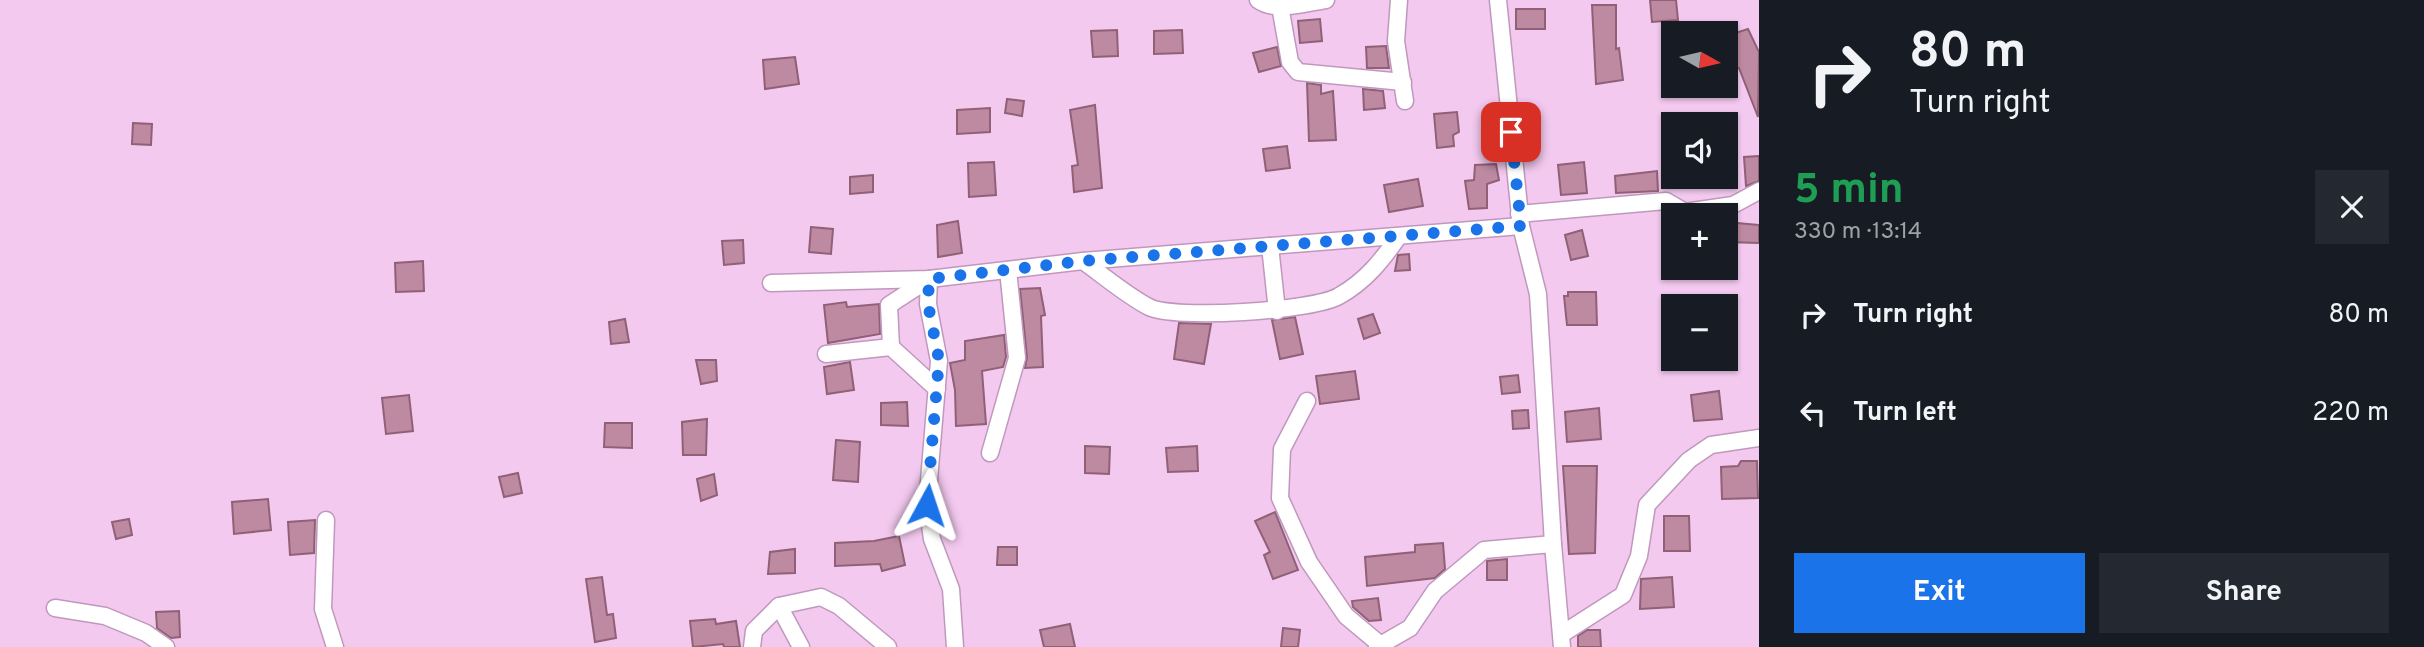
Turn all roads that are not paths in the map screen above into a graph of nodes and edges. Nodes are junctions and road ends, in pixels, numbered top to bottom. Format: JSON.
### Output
{"nodes":[{"id":1,"x":1258,"y":0,"type":"edge"},
{"id":2,"x":1326,"y":0,"type":"edge"},
{"id":3,"x":1399,"y":0,"type":"edge"},
{"id":4,"x":1498,"y":0,"type":"edge"},
{"id":5,"x":1280,"y":6,"type":"junction"},
{"id":6,"x":1403,"y":82,"type":"junction"},
{"id":7,"x":1405,"y":101,"type":"dead end"},
{"id":8,"x":1759,"y":191,"type":"edge"},
{"id":9,"x":1520,"y":220,"type":"junction"},
{"id":10,"x":1399,"y":236,"type":"junction"},
{"id":11,"x":1270,"y":246,"type":"junction"},
{"id":12,"x":1083,"y":261,"type":"junction"},
{"id":13,"x":1008,"y":270,"type":"junction"},
{"id":14,"x":929,"y":279,"type":"junction"},
{"id":15,"x":771,"y":283,"type":"dead end"},
{"id":16,"x":1277,"y":311,"type":"junction"},
{"id":17,"x":891,"y":347,"type":"junction"},
{"id":18,"x":826,"y":354,"type":"dead end"},
{"id":19,"x":937,"y":389,"type":"junction"},
{"id":20,"x":1307,"y":401,"type":"dead end"},
{"id":21,"x":1759,"y":438,"type":"edge"},
{"id":22,"x":990,"y":453,"type":"dead end"},
{"id":23,"x":327,"y":520,"type":"dead end"},
{"id":24,"x":1553,"y":544,"type":"junction"},
{"id":25,"x":779,"y":606,"type":"junction"},
{"id":26,"x":55,"y":608,"type":"dead end"},
{"id":27,"x":1562,"y":640,"type":"edge"},
{"id":28,"x":1380,"y":646,"type":"edge"},
{"id":29,"x":166,"y":647,"type":"edge"},
{"id":30,"x":335,"y":647,"type":"edge"},
{"id":31,"x":752,"y":647,"type":"edge"},
{"id":32,"x":801,"y":647,"type":"edge"},
{"id":33,"x":888,"y":647,"type":"edge"},
{"id":34,"x":955,"y":647,"type":"edge"}],
"edges":[{"from":1,"to":5,"type":"street"},
{"from":2,"to":5,"type":"street"},
{"from":3,"to":6,"type":"street"},
{"from":4,"to":9,"type":"street"},
{"from":5,"to":6,"type":"street"},
{"from":6,"to":7,"type":"street"},
{"from":8,"to":9,"type":"street"},
{"from":9,"to":10,"type":"street"},
{"from":9,"to":24,"type":"street"},
{"from":10,"to":11,"type":"street"},
{"from":10,"to":16,"type":"street"},
{"from":11,"to":12,"type":"street"},
{"from":11,"to":16,"type":"street"},
{"from":12,"to":13,"type":"street"},
{"from":12,"to":16,"type":"street"},
{"from":13,"to":14,"type":"street"},
{"from":13,"to":22,"type":"street"},
{"from":14,"to":15,"type":"street"},
{"from":14,"to":17,"type":"street"},
{"from":14,"to":19,"type":"street"},
{"from":17,"to":18,"type":"street"},
{"from":17,"to":19,"type":"street"},
{"from":19,"to":34,"type":"street"},
{"from":20,"to":28,"type":"street"},
{"from":21,"to":27,"type":"street"},
{"from":23,"to":30,"type":"street"},
{"from":24,"to":27,"type":"street"},
{"from":24,"to":28,"type":"street"},
{"from":25,"to":31,"type":"street"},
{"from":25,"to":32,"type":"street"},
{"from":25,"to":33,"type":"street"},
{"from":26,"to":29,"type":"street"}]}
